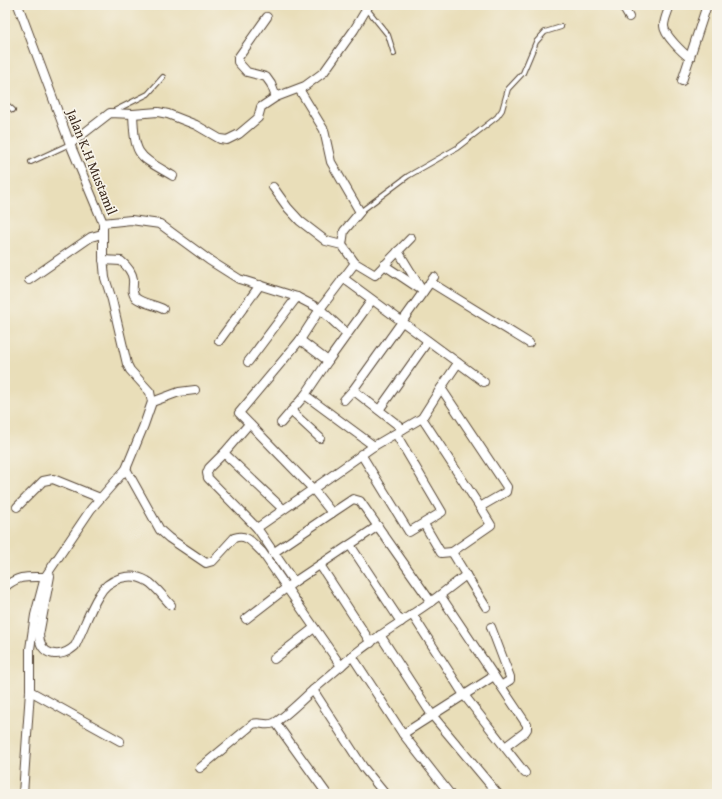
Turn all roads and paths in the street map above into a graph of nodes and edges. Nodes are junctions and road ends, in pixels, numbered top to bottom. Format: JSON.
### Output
{"nodes":[{"id":1,"x":18,"y":5,"type":"edge"},
{"id":2,"x":622,"y":5,"type":"edge"},
{"id":3,"x":670,"y":5,"type":"edge"},
{"id":4,"x":707,"y":5,"type":"edge"},
{"id":5,"x":368,"y":7,"type":"edge"},
{"id":6,"x":267,"y":17,"type":"dead end"},
{"id":7,"x":629,"y":17,"type":"dead end"},
{"id":8,"x":561,"y":27,"type":"dead end"},
{"id":9,"x":394,"y":54,"type":"dead end"},
{"id":10,"x":690,"y":58,"type":"junction"},
{"id":11,"x":163,"y":76,"type":"dead end"},
{"id":12,"x":682,"y":81,"type":"dead end"},
{"id":13,"x":298,"y":89,"type":"junction"},
{"id":14,"x":276,"y":97,"type":"junction"},
{"id":15,"x":5,"y":103,"type":"edge"},
{"id":16,"x":13,"y":110,"type":"dead end"},
{"id":17,"x":110,"y":113,"type":"junction"},
{"id":18,"x":133,"y":114,"type":"junction"},
{"id":19,"x":70,"y":144,"type":"junction"},
{"id":20,"x":31,"y":162,"type":"dead end"},
{"id":21,"x":173,"y":176,"type":"dead end"},
{"id":22,"x":273,"y":187,"type":"dead end"},
{"id":23,"x":360,"y":212,"type":"junction"},
{"id":24,"x":103,"y":223,"type":"junction"},
{"id":25,"x":102,"y":234,"type":"junction"},
{"id":26,"x":411,"y":238,"type":"dead end"},
{"id":27,"x":342,"y":245,"type":"junction"},
{"id":28,"x":398,"y":251,"type":"junction"},
{"id":29,"x":103,"y":260,"type":"junction"},
{"id":30,"x":355,"y":263,"type":"junction"},
{"id":31,"x":384,"y":265,"type":"junction"},
{"id":32,"x":343,"y":278,"type":"junction"},
{"id":33,"x":29,"y":280,"type":"dead end"},
{"id":34,"x":260,"y":285,"type":"junction"},
{"id":35,"x":423,"y":292,"type":"junction"},
{"id":36,"x":297,"y":297,"type":"junction"},
{"id":37,"x":372,"y":300,"type":"junction"},
{"id":38,"x":163,"y":309,"type":"dead end"},
{"id":39,"x":320,"y":309,"type":"junction"},
{"id":40,"x":402,"y":322,"type":"junction"},
{"id":41,"x":347,"y":334,"type":"junction"},
{"id":42,"x":300,"y":340,"type":"junction"},
{"id":43,"x":220,"y":341,"type":"dead end"},
{"id":44,"x":428,"y":341,"type":"junction"},
{"id":45,"x":529,"y":342,"type":"dead end"},
{"id":46,"x":328,"y":360,"type":"junction"},
{"id":47,"x":248,"y":362,"type":"dead end"},
{"id":48,"x":458,"y":363,"type":"junction"},
{"id":49,"x":484,"y":382,"type":"dead end"},
{"id":50,"x":441,"y":388,"type":"junction"},
{"id":51,"x":195,"y":390,"type":"dead end"},
{"id":52,"x":353,"y":390,"type":"junction"},
{"id":53,"x":305,"y":395,"type":"junction"},
{"id":54,"x":344,"y":400,"type":"dead end"},
{"id":55,"x":152,"y":402,"type":"junction"},
{"id":56,"x":379,"y":410,"type":"junction"},
{"id":57,"x":291,"y":411,"type":"junction"},
{"id":58,"x":422,"y":418,"type":"junction"},
{"id":59,"x":281,"y":423,"type":"dead end"},
{"id":60,"x":249,"y":424,"type":"junction"},
{"id":61,"x":399,"y":431,"type":"junction"},
{"id":62,"x":320,"y":438,"type":"dead end"},
{"id":63,"x":374,"y":446,"type":"junction"},
{"id":64,"x":224,"y":453,"type":"junction"},
{"id":65,"x":362,"y":454,"type":"junction"},
{"id":66,"x":126,"y":469,"type":"junction"},
{"id":67,"x":314,"y":489,"type":"junction"},
{"id":68,"x":100,"y":498,"type":"junction"},
{"id":69,"x":17,"y":507,"type":"dead end"},
{"id":70,"x":480,"y":507,"type":"junction"},
{"id":71,"x":283,"y":509,"type":"junction"},
{"id":72,"x":332,"y":513,"type":"junction"},
{"id":73,"x":424,"y":524,"type":"junction"},
{"id":74,"x":378,"y":526,"type":"junction"},
{"id":75,"x":257,"y":528,"type":"junction"},
{"id":76,"x":350,"y":545,"type":"junction"},
{"id":77,"x":452,"y":552,"type":"junction"},
{"id":78,"x":273,"y":554,"type":"junction"},
{"id":79,"x":320,"y":565,"type":"junction"},
{"id":80,"x":51,"y":566,"type":"junction"},
{"id":81,"x":466,"y":575,"type":"junction"},
{"id":82,"x":45,"y":577,"type":"junction"},
{"id":83,"x":291,"y":585,"type":"junction"},
{"id":84,"x":5,"y":587,"type":"edge"},
{"id":85,"x":440,"y":595,"type":"junction"},
{"id":86,"x":431,"y":602,"type":"junction"},
{"id":87,"x":171,"y":604,"type":"dead end"},
{"id":88,"x":486,"y":607,"type":"dead end"},
{"id":89,"x":412,"y":614,"type":"junction"},
{"id":90,"x":246,"y":619,"type":"dead end"},
{"id":91,"x":401,"y":622,"type":"junction"},
{"id":92,"x":491,"y":627,"type":"dead end"},
{"id":93,"x":314,"y":628,"type":"junction"},
{"id":94,"x":380,"y":635,"type":"junction"},
{"id":95,"x":371,"y":643,"type":"junction"},
{"id":96,"x":352,"y":656,"type":"junction"},
{"id":97,"x":274,"y":659,"type":"dead end"},
{"id":98,"x":341,"y":666,"type":"junction"},
{"id":99,"x":494,"y":676,"type":"junction"},
{"id":100,"x":500,"y":686,"type":"junction"},
{"id":101,"x":313,"y":690,"type":"junction"},
{"id":102,"x":30,"y":691,"type":"junction"},
{"id":103,"x":464,"y":695,"type":"junction"},
{"id":104,"x":432,"y":715,"type":"junction"},
{"id":105,"x":276,"y":722,"type":"junction"},
{"id":106,"x":403,"y":734,"type":"junction"},
{"id":107,"x":120,"y":741,"type":"dead end"},
{"id":108,"x":505,"y":747,"type":"junction"},
{"id":109,"x":200,"y":768,"type":"dead end"},
{"id":110,"x":525,"y":773,"type":"dead end"},
{"id":111,"x":23,"y":794,"type":"edge"},
{"id":112,"x":328,"y":794,"type":"edge"},
{"id":113,"x":385,"y":794,"type":"edge"},
{"id":114,"x":450,"y":794,"type":"edge"},
{"id":115,"x":498,"y":794,"type":"edge"}],
"edges":[{"from":1,"to":19,"type":"street","name":"Jalan K.H Mustamil"},
{"from":2,"to":7,"type":"street"},
{"from":3,"to":10,"type":"street"},
{"from":4,"to":10,"type":"street"},
{"from":5,"to":9,"type":"lane"},
{"from":5,"to":13,"type":"street"},
{"from":6,"to":14,"type":"street"},
{"from":8,"to":23,"type":"lane"},
{"from":10,"to":12,"type":"street"},
{"from":11,"to":17,"type":"lane"},
{"from":13,"to":14,"type":"street"},
{"from":13,"to":23,"type":"street"},
{"from":14,"to":18,"type":"street"},
{"from":15,"to":16,"type":"lane"},
{"from":17,"to":18,"type":"street"},
{"from":17,"to":19,"type":"street"},
{"from":18,"to":21,"type":"street"},
{"from":19,"to":20,"type":"lane"},
{"from":19,"to":24,"type":"street","name":"Jalan K.H Mustamil"},
{"from":22,"to":27,"type":"street"},
{"from":23,"to":27,"type":"street"},
{"from":24,"to":25,"type":"street","name":"Jalan K.H Mustamil"},
{"from":24,"to":34,"type":"street"},
{"from":25,"to":29,"type":"street","name":"Jalan K.H Mustamil"},
{"from":25,"to":33,"type":"street"},
{"from":26,"to":28,"type":"street"},
{"from":27,"to":30,"type":"street"},
{"from":28,"to":31,"type":"street"},
{"from":28,"to":35,"type":"street"},
{"from":29,"to":38,"type":"street"},
{"from":29,"to":55,"type":"street","name":"Jalan K.H Mustamil"},
{"from":30,"to":31,"type":"street"},
{"from":30,"to":32,"type":"street"},
{"from":31,"to":35,"type":"street"},
{"from":32,"to":37,"type":"street"},
{"from":32,"to":39,"type":"street"},
{"from":34,"to":36,"type":"street"},
{"from":34,"to":43,"type":"street"},
{"from":35,"to":40,"type":"street"},
{"from":35,"to":45,"type":"street"},
{"from":36,"to":39,"type":"street"},
{"from":36,"to":47,"type":"street"},
{"from":37,"to":40,"type":"street"},
{"from":37,"to":41,"type":"street"},
{"from":39,"to":41,"type":"street"},
{"from":39,"to":42,"type":"street"},
{"from":40,"to":44,"type":"street"},
{"from":40,"to":52,"type":"street"},
{"from":41,"to":46,"type":"street"},
{"from":42,"to":46,"type":"street"},
{"from":42,"to":60,"type":"street"},
{"from":44,"to":48,"type":"street"},
{"from":44,"to":56,"type":"street"},
{"from":46,"to":53,"type":"street"},
{"from":48,"to":49,"type":"street"},
{"from":48,"to":50,"type":"street"},
{"from":50,"to":58,"type":"street"},
{"from":50,"to":70,"type":"street"},
{"from":51,"to":55,"type":"street"},
{"from":52,"to":54,"type":"street"},
{"from":52,"to":56,"type":"street"},
{"from":53,"to":57,"type":"street"},
{"from":53,"to":63,"type":"street"},
{"from":55,"to":66,"type":"street"},
{"from":56,"to":61,"type":"street"},
{"from":57,"to":59,"type":"street"},
{"from":57,"to":62,"type":"street"},
{"from":58,"to":61,"type":"street"},
{"from":58,"to":70,"type":"street"},
{"from":60,"to":64,"type":"street"},
{"from":60,"to":67,"type":"street"},
{"from":61,"to":63,"type":"street"},
{"from":61,"to":73,"type":"street"},
{"from":63,"to":65,"type":"street"},
{"from":64,"to":71,"type":"street"},
{"from":64,"to":75,"type":"street"},
{"from":65,"to":67,"type":"street"},
{"from":65,"to":73,"type":"street"},
{"from":66,"to":68,"type":"street"},
{"from":66,"to":83,"type":"street"},
{"from":67,"to":71,"type":"street"},
{"from":67,"to":72,"type":"street"},
{"from":68,"to":69,"type":"street"},
{"from":68,"to":80,"type":"street"},
{"from":70,"to":77,"type":"street"},
{"from":71,"to":75,"type":"street"},
{"from":72,"to":74,"type":"street"},
{"from":72,"to":78,"type":"street"},
{"from":73,"to":77,"type":"street"},
{"from":74,"to":76,"type":"street"},
{"from":74,"to":86,"type":"street"},
{"from":75,"to":78,"type":"street"},
{"from":76,"to":79,"type":"street"},
{"from":76,"to":91,"type":"street"},
{"from":77,"to":81,"type":"street"},
{"from":78,"to":83,"type":"street"},
{"from":79,"to":83,"type":"street"},
{"from":79,"to":95,"type":"street"},
{"from":80,"to":82,"type":"street"},
{"from":80,"to":87,"type":"street"},
{"from":81,"to":85,"type":"street"},
{"from":81,"to":88,"type":"street"},
{"from":82,"to":84,"type":"street"},
{"from":82,"to":102,"type":"street"},
{"from":83,"to":90,"type":"street"},
{"from":83,"to":93,"type":"street"},
{"from":85,"to":86,"type":"street"},
{"from":85,"to":99,"type":"street"},
{"from":86,"to":89,"type":"street"},
{"from":89,"to":91,"type":"street"},
{"from":89,"to":103,"type":"street"},
{"from":91,"to":94,"type":"street"},
{"from":92,"to":100,"type":"street"},
{"from":93,"to":97,"type":"street"},
{"from":93,"to":98,"type":"street"},
{"from":94,"to":95,"type":"street"},
{"from":94,"to":104,"type":"street"},
{"from":95,"to":96,"type":"street"},
{"from":96,"to":98,"type":"street"},
{"from":96,"to":106,"type":"street"},
{"from":98,"to":101,"type":"street"},
{"from":99,"to":100,"type":"street"},
{"from":99,"to":103,"type":"street"},
{"from":100,"to":108,"type":"street"},
{"from":101,"to":105,"type":"street"},
{"from":101,"to":113,"type":"street"},
{"from":102,"to":107,"type":"street"},
{"from":102,"to":111,"type":"street"},
{"from":103,"to":104,"type":"street"},
{"from":103,"to":108,"type":"street"},
{"from":104,"to":106,"type":"street"},
{"from":104,"to":115,"type":"street"},
{"from":105,"to":109,"type":"street"},
{"from":105,"to":112,"type":"street"},
{"from":106,"to":114,"type":"street"},
{"from":108,"to":110,"type":"street"}]}
